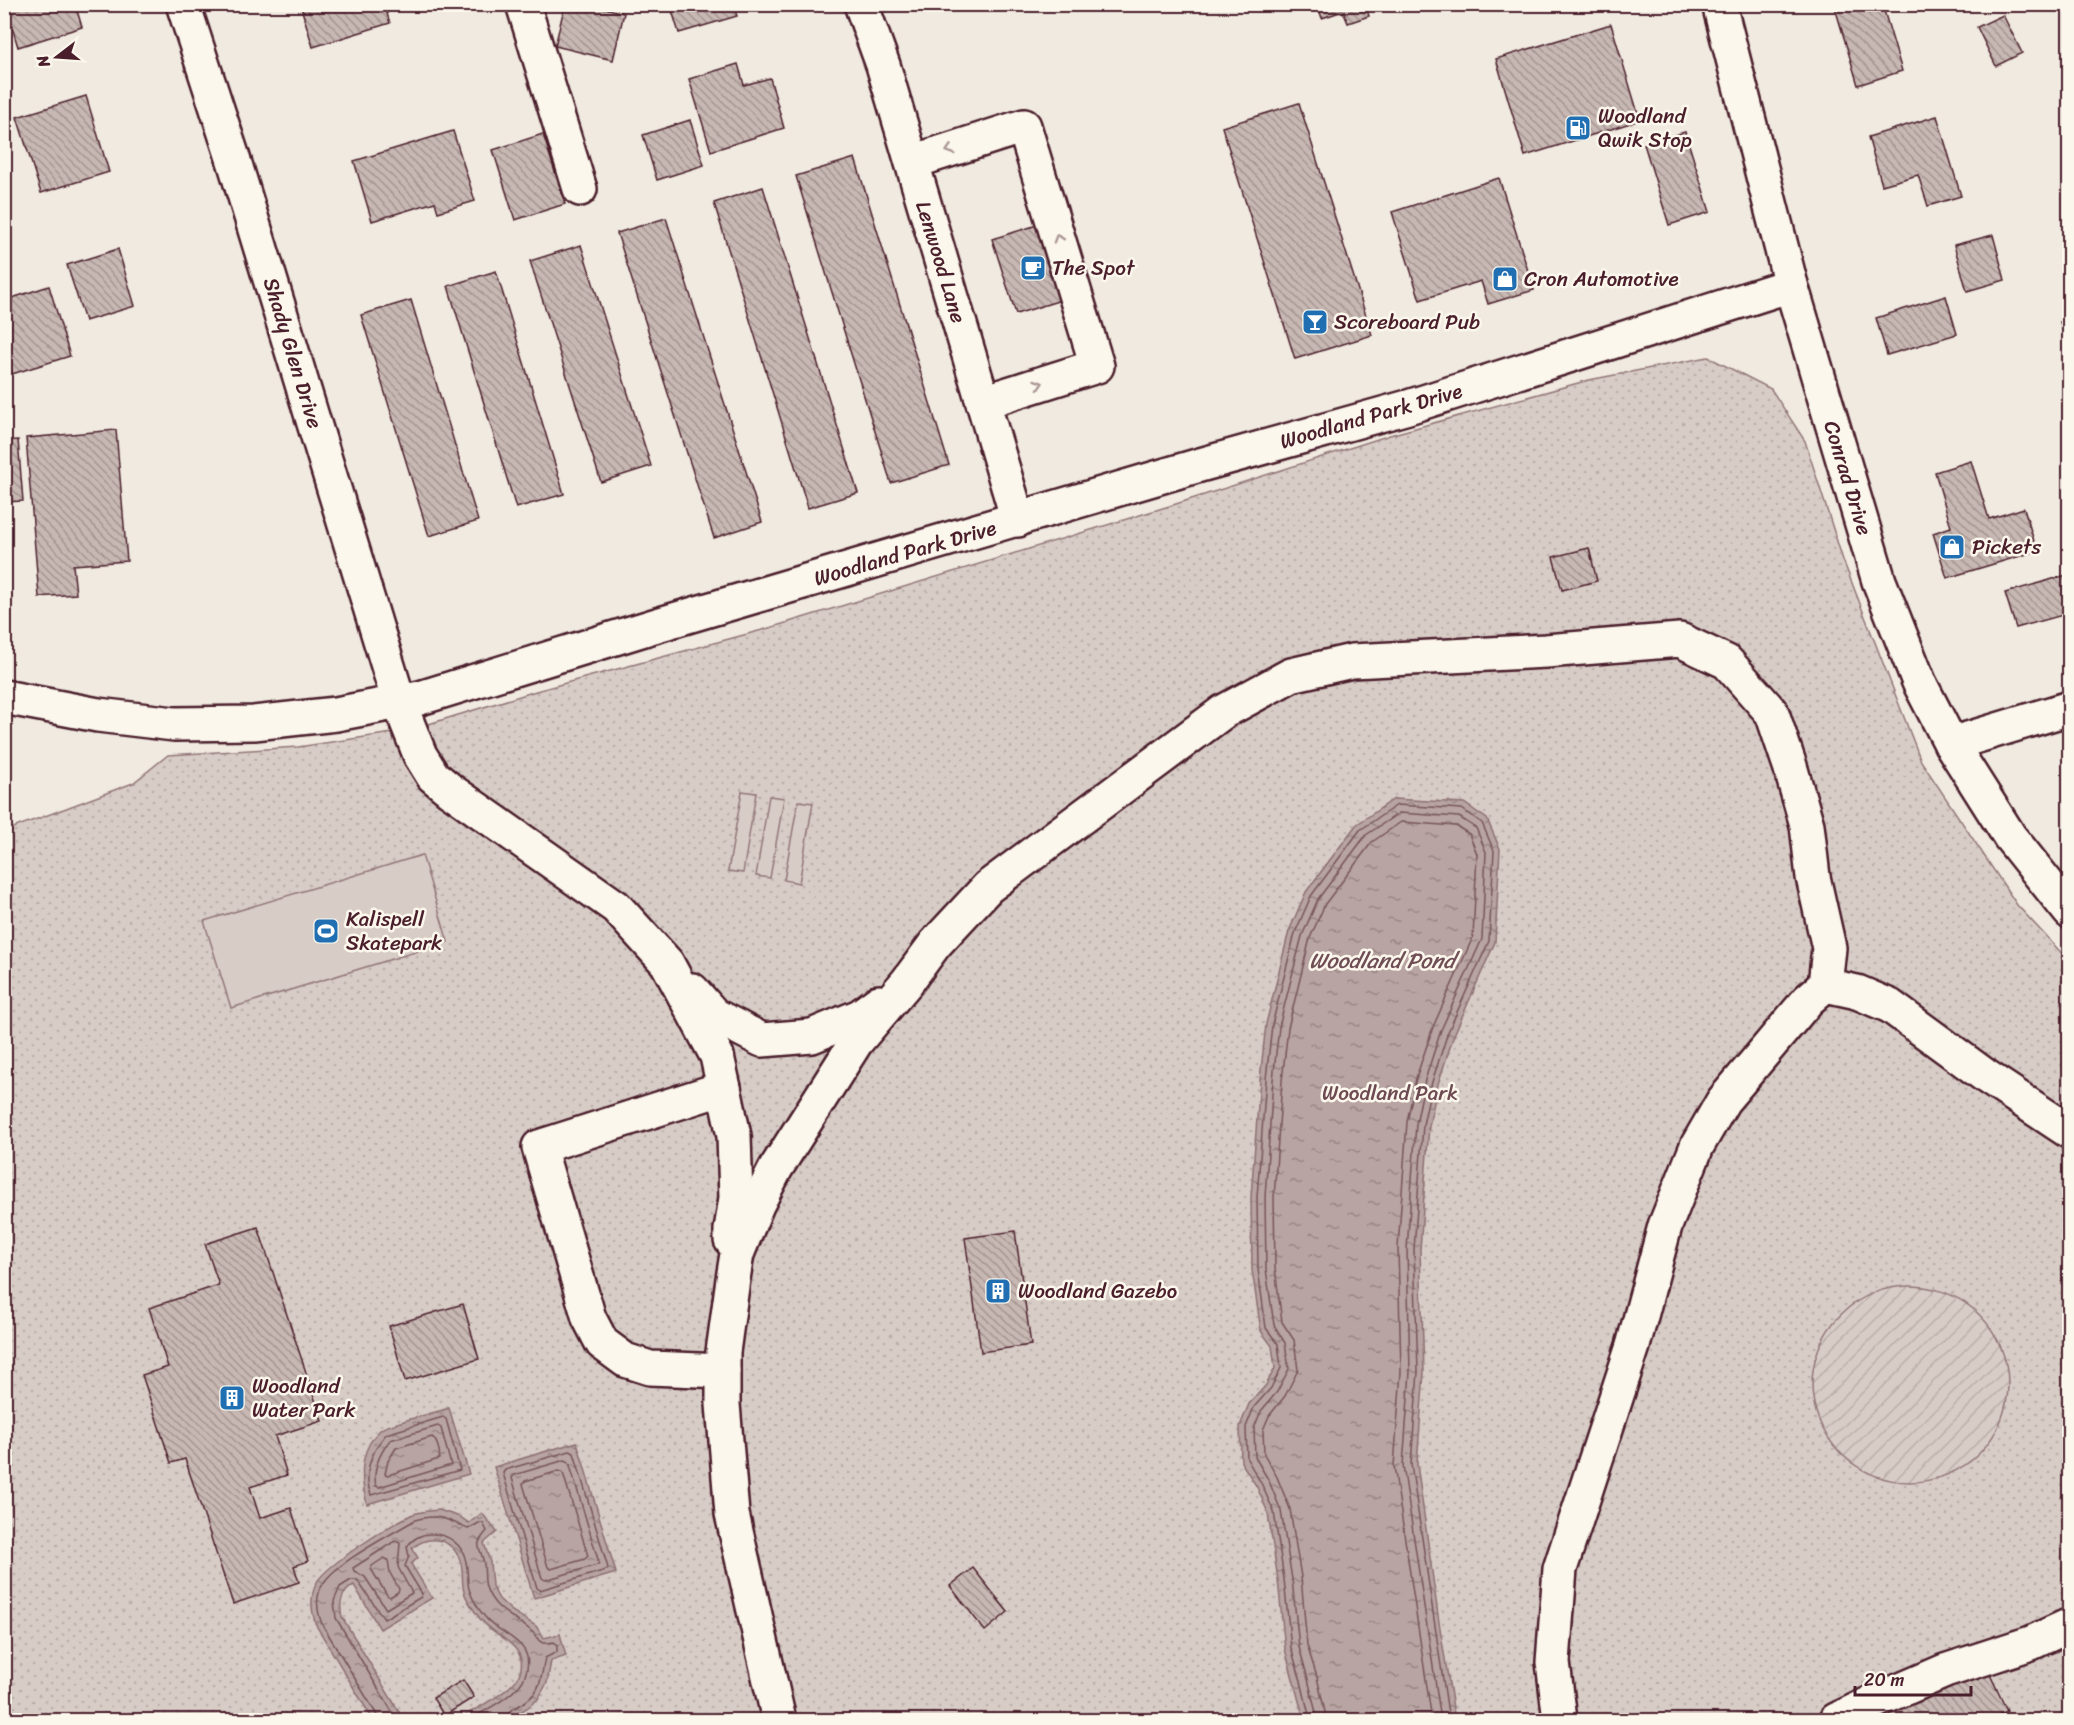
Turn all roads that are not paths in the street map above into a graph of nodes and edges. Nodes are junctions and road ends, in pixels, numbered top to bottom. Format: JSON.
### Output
{"nodes":[{"id":1,"x":183,"y":4,"type":"edge"},
{"id":2,"x":523,"y":4,"type":"edge"},
{"id":3,"x":861,"y":4,"type":"edge"},
{"id":4,"x":1719,"y":4,"type":"edge"},
{"id":5,"x":912,"y":162,"type":"junction"},
{"id":6,"x":580,"y":189,"type":"dead end"},
{"id":7,"x":1791,"y":285,"type":"junction"},
{"id":8,"x":983,"y":402,"type":"junction"},
{"id":9,"x":1018,"y":520,"type":"junction"},
{"id":10,"x":4,"y":697,"type":"edge"},
{"id":11,"x":399,"y":702,"type":"junction"},
{"id":12,"x":2070,"y":708,"type":"edge"},
{"id":13,"x":1951,"y":744,"type":"junction"},
{"id":14,"x":2070,"y":912,"type":"edge"},
{"id":15,"x":667,"y":963,"type":"junction"},
{"id":16,"x":907,"y":982,"type":"junction"},
{"id":17,"x":1825,"y":985,"type":"junction"},
{"id":18,"x":724,"y":1088,"type":"junction"},
{"id":19,"x":2070,"y":1132,"type":"edge"},
{"id":20,"x":733,"y":1278,"type":"junction"},
{"id":21,"x":723,"y":1371,"type":"junction"},
{"id":22,"x":2070,"y":1625,"type":"edge"},
{"id":23,"x":779,"y":1720,"type":"edge"},
{"id":24,"x":1560,"y":1720,"type":"edge"},
{"id":25,"x":1836,"y":1720,"type":"edge"}],
"edges":[{"from":1,"to":11,"type":"street","name":"Shady Glen Drive"},
{"from":2,"to":6,"type":"street"},
{"from":3,"to":5,"type":"street","name":"Lenwood Lane"},
{"from":4,"to":7,"type":"street","name":"Conrad Drive"},
{"from":5,"to":8,"type":"street","name":"Lenwood Lane"},
{"from":8,"to":5,"type":"street","one_way":true},
{"from":7,"to":9,"type":"street","name":"Woodland Park Drive"},
{"from":7,"to":13,"type":"street","name":"Conrad Drive"},
{"from":8,"to":9,"type":"street","name":"Lenwood Lane"},
{"from":9,"to":11,"type":"street","name":"Woodland Park Drive"},
{"from":10,"to":11,"type":"street","name":"Woodland Park Drive"},
{"from":11,"to":15,"type":"street","name":"Shady Glen Drive"},
{"from":12,"to":13,"type":"street"},
{"from":13,"to":14,"type":"street","name":"Conrad Drive"},
{"from":15,"to":16,"type":"street"},
{"from":15,"to":18,"type":"street"},
{"from":16,"to":17,"type":"street"},
{"from":16,"to":20,"type":"street"},
{"from":17,"to":19,"type":"street"},
{"from":17,"to":24,"type":"street"},
{"from":18,"to":20,"type":"street"},
{"from":18,"to":21,"type":"street"},
{"from":20,"to":21,"type":"street"},
{"from":21,"to":23,"type":"street"},
{"from":22,"to":25,"type":"street"}]}
